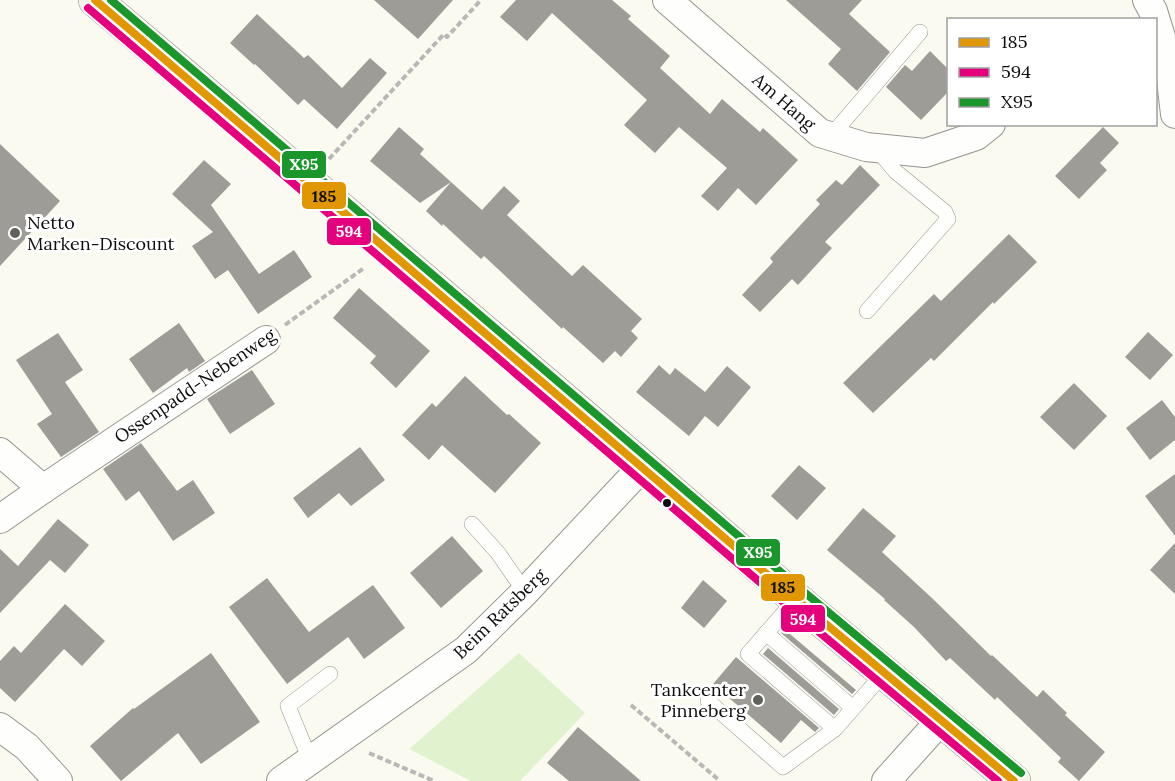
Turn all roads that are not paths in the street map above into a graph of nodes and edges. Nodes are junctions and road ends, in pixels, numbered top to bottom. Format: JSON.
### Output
{"nodes":[{"id":1,"x":95,"y":0,"type":"edge"},
{"id":2,"x":666,"y":0,"type":"edge"},
{"id":3,"x":920,"y":32,"type":"dead end"},
{"id":4,"x":1157,"y":34,"type":"edge"},
{"id":5,"x":1175,"y":114,"type":"edge"},
{"id":6,"x":989,"y":126,"type":"edge"},
{"id":7,"x":831,"y":136,"type":"junction"},
{"id":8,"x":877,"y":149,"type":"junction"},
{"id":9,"x":867,"y":311,"type":"dead end"},
{"id":10,"x":266,"y":340,"type":"road end"},
{"id":11,"x":0,"y":452,"type":"edge"},
{"id":12,"x":642,"y":467,"type":"junction"},
{"id":13,"x":43,"y":489,"type":"junction"},
{"id":14,"x":0,"y":519,"type":"edge"},
{"id":15,"x":472,"y":524,"type":"dead end"},
{"id":16,"x":525,"y":592,"type":"junction"},
{"id":17,"x":796,"y":599,"type":"junction"},
{"id":18,"x":766,"y":633,"type":"junction"},
{"id":19,"x":803,"y":666,"type":"junction"},
{"id":20,"x":884,"y":673,"type":"junction"},
{"id":21,"x":330,"y":674,"type":"dead end"},
{"id":22,"x":786,"y":686,"type":"junction"},
{"id":23,"x":708,"y":701,"type":"dead end"},
{"id":24,"x":853,"y":708,"type":"junction"},
{"id":25,"x":941,"y":720,"type":"junction"},
{"id":26,"x":0,"y":727,"type":"edge"},
{"id":27,"x":835,"y":729,"type":"junction"},
{"id":28,"x":310,"y":760,"type":"junction"},
{"id":29,"x":58,"y":781,"type":"edge"},
{"id":30,"x":281,"y":781,"type":"edge"},
{"id":31,"x":886,"y":781,"type":"edge"},
{"id":32,"x":1014,"y":781,"type":"edge"}],
"edges":[{"from":1,"to":12,"type":"main road"},
{"from":2,"to":7,"type":"street","name":"Am Hang"},
{"from":3,"to":7,"type":"lane"},
{"from":4,"to":5,"type":"street"},
{"from":6,"to":8,"type":"street","name":"Am Hang"},
{"from":7,"to":8,"type":"street","name":"Am Hang"},
{"from":8,"to":9,"type":"lane"},
{"from":10,"to":13,"type":"street","name":"Ossenpadd-Nebenweg"},
{"from":11,"to":13,"type":"street"},
{"from":12,"to":16,"type":"street","name":"Beim Ratsberg"},
{"from":12,"to":17,"type":"main road"},
{"from":13,"to":14,"type":"street","name":"Ossenpadd-Nebenweg"},
{"from":15,"to":16,"type":"lane"},
{"from":16,"to":28,"type":"street","name":"Beim Ratsberg"},
{"from":17,"to":18,"type":"lane"},
{"from":17,"to":20,"type":"main road"},
{"from":18,"to":19,"type":"lane"},
{"from":18,"to":22,"type":"lane"},
{"from":19,"to":22,"type":"lane"},
{"from":19,"to":24,"type":"lane"},
{"from":20,"to":24,"type":"lane"},
{"from":20,"to":25,"type":"main road"},
{"from":21,"to":28,"type":"lane"},
{"from":22,"to":27,"type":"lane"},
{"from":23,"to":27,"type":"lane"},
{"from":24,"to":27,"type":"lane"},
{"from":25,"to":31,"type":"street"},
{"from":25,"to":32,"type":"main road"},
{"from":26,"to":29,"type":"street"},
{"from":28,"to":30,"type":"street","name":"Beim Ratsberg"}]}
